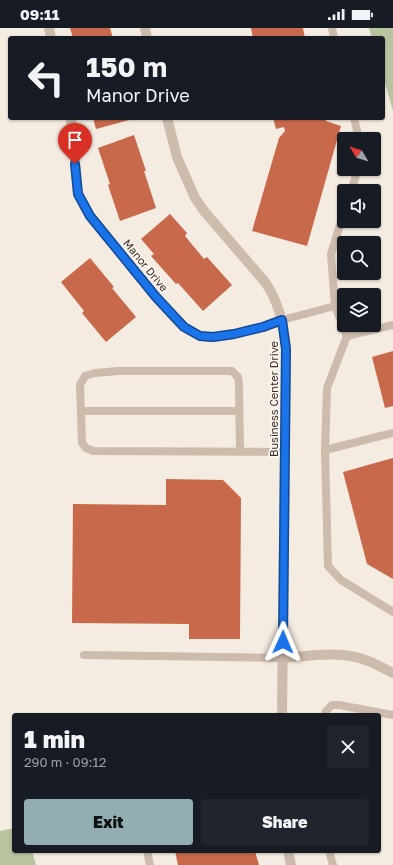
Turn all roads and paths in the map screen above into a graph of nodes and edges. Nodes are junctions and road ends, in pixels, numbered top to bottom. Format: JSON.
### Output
{"nodes":[{"id":1,"x":71,"y":120,"type":"edge"},
{"id":2,"x":168,"y":120,"type":"edge"},
{"id":3,"x":354,"y":120,"type":"edge"},
{"id":4,"x":357,"y":132,"type":"edge"},
{"id":5,"x":339,"y":228,"type":"edge"},
{"id":6,"x":335,"y":306,"type":"junction"},
{"id":7,"x":282,"y":320,"type":"junction"},
{"id":8,"x":393,"y":325,"type":"edge"},
{"id":9,"x":348,"y":336,"type":"junction"},
{"id":10,"x":81,"y":411,"type":"junction"},
{"id":11,"x":240,"y":412,"type":"junction"},
{"id":12,"x":393,"y":432,"type":"edge"},
{"id":13,"x":325,"y":450,"type":"junction"},
{"id":14,"x":240,"y":452,"type":"junction"},
{"id":15,"x":285,"y":452,"type":"junction"},
{"id":16,"x":393,"y":612,"type":"edge"},
{"id":17,"x":84,"y":656,"type":"dead end"},
{"id":18,"x":283,"y":658,"type":"junction"},
{"id":19,"x":393,"y":673,"type":"edge"},
{"id":20,"x":282,"y":713,"type":"edge"},
{"id":21,"x":326,"y":713,"type":"edge"},
{"id":22,"x":378,"y":713,"type":"edge"},
{"id":23,"x":381,"y":714,"type":"edge"},
{"id":24,"x":393,"y":716,"type":"edge"},
{"id":25,"x":147,"y":853,"type":"edge"},
{"id":26,"x":288,"y":853,"type":"edge"},
{"id":27,"x":330,"y":853,"type":"edge"},
{"id":28,"x":150,"y":865,"type":"edge"},
{"id":29,"x":291,"y":865,"type":"edge"},
{"id":30,"x":333,"y":865,"type":"edge"}],
"edges":[{"from":1,"to":7,"type":"street","name":"Manor Drive"},
{"from":2,"to":7,"type":"street","name":"Business Center Drive"},
{"from":3,"to":4,"type":"lane"},
{"from":5,"to":6,"type":"lane"},
{"from":6,"to":7,"type":"lane"},
{"from":6,"to":9,"type":"lane"},
{"from":7,"to":15,"type":"street","name":"Business Center Drive"},
{"from":8,"to":9,"type":"lane"},
{"from":9,"to":13,"type":"lane"},
{"from":10,"to":11,"type":"lane"},
{"from":10,"to":11,"type":"lane"},
{"from":10,"to":14,"type":"lane"},
{"from":11,"to":14,"type":"lane"},
{"from":12,"to":13,"type":"lane"},
{"from":13,"to":16,"type":"lane"},
{"from":14,"to":15,"type":"lane"},
{"from":15,"to":18,"type":"street","name":"Business Center Drive"},
{"from":17,"to":18,"type":"lane"},
{"from":18,"to":19,"type":"street"},
{"from":18,"to":20,"type":"street","name":"Business Center Drive"},
{"from":21,"to":22,"type":"lane"},
{"from":23,"to":24,"type":"lane"},
{"from":25,"to":28,"type":"lane"},
{"from":26,"to":29,"type":"street"},
{"from":27,"to":30,"type":"lane"}]}
